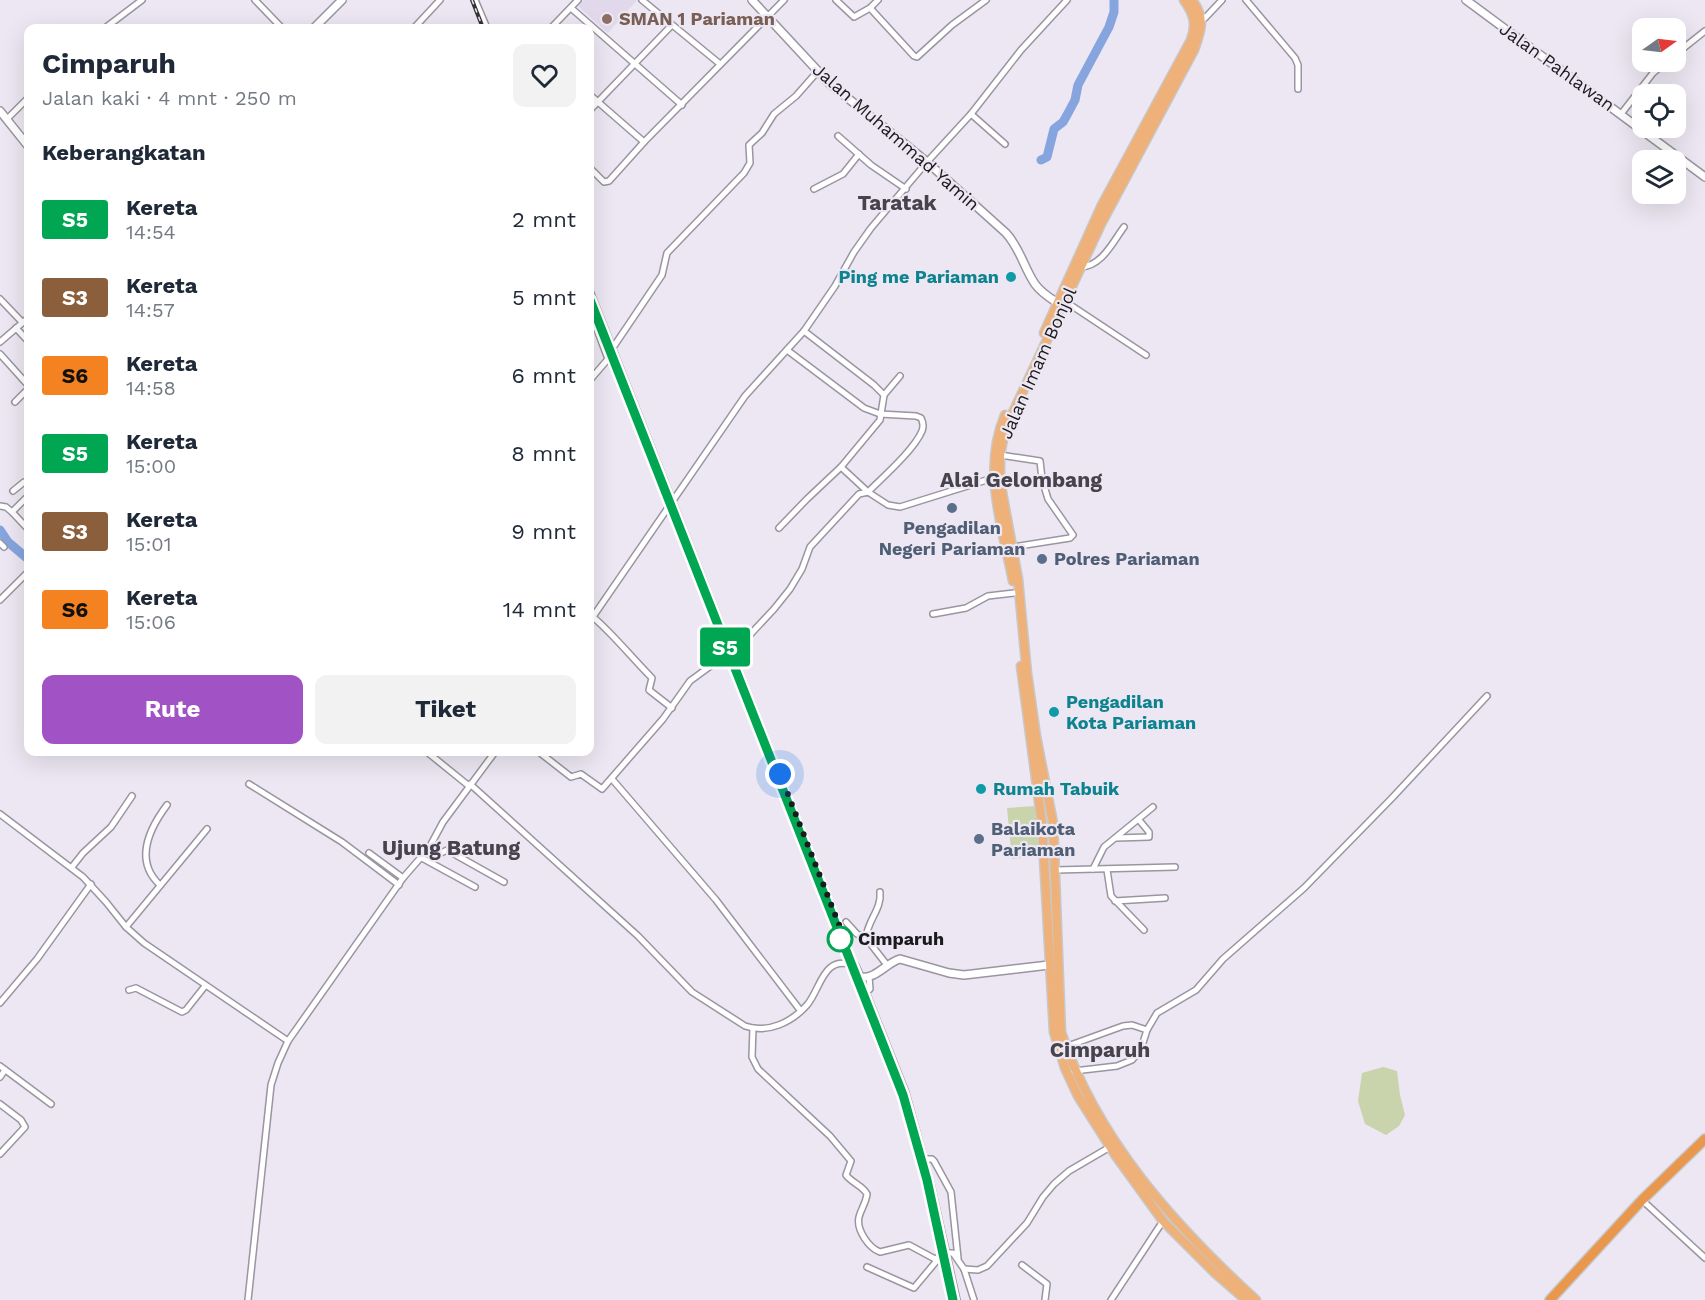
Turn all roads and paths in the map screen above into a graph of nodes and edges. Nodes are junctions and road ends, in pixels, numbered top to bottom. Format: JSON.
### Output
{"nodes":[{"id":1,"x":142,"y":0,"type":"edge"},
{"id":2,"x":255,"y":0,"type":"edge"},
{"id":3,"x":342,"y":0,"type":"edge"},
{"id":4,"x":440,"y":0,"type":"edge"},
{"id":5,"x":475,"y":0,"type":"edge"},
{"id":6,"x":578,"y":0,"type":"edge"},
{"id":7,"x":642,"y":0,"type":"edge"},
{"id":8,"x":753,"y":0,"type":"edge"},
{"id":9,"x":784,"y":0,"type":"edge"},
{"id":10,"x":836,"y":0,"type":"edge"},
{"id":11,"x":878,"y":0,"type":"edge"},
{"id":12,"x":986,"y":0,"type":"edge"},
{"id":13,"x":1066,"y":0,"type":"edge"},
{"id":14,"x":1184,"y":0,"type":"edge"},
{"id":15,"x":1192,"y":0,"type":"edge"},
{"id":16,"x":1222,"y":0,"type":"edge"},
{"id":17,"x":1246,"y":0,"type":"edge"},
{"id":18,"x":1466,"y":0,"type":"edge"},
{"id":19,"x":1059,"y":3,"type":"edge"},
{"id":20,"x":571,"y":8,"type":"junction"},
{"id":21,"x":870,"y":8,"type":"junction"},
{"id":22,"x":768,"y":18,"type":"junction"},
{"id":23,"x":1199,"y":20,"type":"junction"},
{"id":24,"x":110,"y":24,"type":"edge"},
{"id":25,"x":278,"y":24,"type":"edge"},
{"id":26,"x":318,"y":24,"type":"edge"},
{"id":27,"x":418,"y":24,"type":"edge"},
{"id":28,"x":485,"y":24,"type":"edge"},
{"id":29,"x":555,"y":24,"type":"edge"},
{"id":30,"x":590,"y":24,"type":"edge"},
{"id":31,"x":671,"y":26,"type":"junction"},
{"id":32,"x":594,"y":28,"type":"edge"},
{"id":33,"x":1705,"y":31,"type":"edge"},
{"id":34,"x":1686,"y":46,"type":"edge"},
{"id":35,"x":635,"y":63,"type":"junction"},
{"id":36,"x":720,"y":64,"type":"junction"},
{"id":37,"x":818,"y":71,"type":"junction"},
{"id":38,"x":1654,"y":72,"type":"edge"},
{"id":39,"x":1298,"y":89,"type":"dead end"},
{"id":40,"x":594,"y":98,"type":"edge"},
{"id":41,"x":24,"y":102,"type":"edge"},
{"id":42,"x":598,"y":102,"type":"junction"},
{"id":43,"x":682,"y":105,"type":"junction"},
{"id":44,"x":594,"y":106,"type":"edge"},
{"id":45,"x":0,"y":111,"type":"edge"},
{"id":46,"x":971,"y":114,"type":"junction"},
{"id":47,"x":1621,"y":114,"type":"junction"},
{"id":48,"x":7,"y":119,"type":"junction"},
{"id":49,"x":837,"y":136,"type":"dead end"},
{"id":50,"x":24,"y":141,"type":"edge"},
{"id":51,"x":644,"y":142,"type":"junction"},
{"id":52,"x":1005,"y":144,"type":"dead end"},
{"id":53,"x":859,"y":154,"type":"junction"},
{"id":54,"x":927,"y":162,"type":"junction"},
{"id":55,"x":594,"y":172,"type":"edge"},
{"id":56,"x":1705,"y":177,"type":"edge"},
{"id":57,"x":814,"y":189,"type":"dead end"},
{"id":58,"x":906,"y":189,"type":"junction"},
{"id":59,"x":1106,"y":207,"type":"junction"},
{"id":60,"x":1124,"y":227,"type":"dead end"},
{"id":61,"x":1081,"y":267,"type":"junction"},
{"id":62,"x":0,"y":299,"type":"edge"},
{"id":63,"x":594,"y":302,"type":"edge"},
{"id":64,"x":1062,"y":304,"type":"junction"},
{"id":65,"x":594,"y":321,"type":"edge"},
{"id":66,"x":22,"y":322,"type":"joint"},
{"id":67,"x":16,"y":328,"type":"junction"},
{"id":68,"x":804,"y":331,"type":"junction"},
{"id":69,"x":24,"y":337,"type":"edge"},
{"id":70,"x":1,"y":340,"type":"edge"},
{"id":71,"x":612,"y":349,"type":"junction"},
{"id":72,"x":787,"y":350,"type":"junction"},
{"id":73,"x":0,"y":354,"type":"edge"},
{"id":74,"x":1146,"y":356,"type":"dead end"},
{"id":75,"x":594,"y":375,"type":"edge"},
{"id":76,"x":900,"y":375,"type":"dead end"},
{"id":77,"x":24,"y":381,"type":"edge"},
{"id":78,"x":24,"y":391,"type":"edge"},
{"id":79,"x":884,"y":395,"type":"junction"},
{"id":80,"x":1018,"y":395,"type":"junction"},
{"id":81,"x":15,"y":402,"type":"dead end"},
{"id":82,"x":880,"y":414,"type":"junction"},
{"id":83,"x":1000,"y":455,"type":"junction"},
{"id":84,"x":841,"y":467,"type":"junction"},
{"id":85,"x":993,"y":478,"type":"junction"},
{"id":86,"x":24,"y":482,"type":"edge"},
{"id":87,"x":13,"y":491,"type":"dead end"},
{"id":88,"x":868,"y":492,"type":"junction"},
{"id":89,"x":24,"y":500,"type":"edge"},
{"id":90,"x":672,"y":503,"type":"junction"},
{"id":91,"x":0,"y":506,"type":"edge"},
{"id":92,"x":1002,"y":507,"type":"junction"},
{"id":93,"x":12,"y":512,"type":"junction"},
{"id":94,"x":24,"y":526,"type":"edge"},
{"id":95,"x":779,"y":528,"type":"dead end"},
{"id":96,"x":1013,"y":547,"type":"junction"},
{"id":97,"x":24,"y":576,"type":"edge"},
{"id":98,"x":1014,"y":593,"type":"junction"},
{"id":99,"x":0,"y":600,"type":"edge"},
{"id":100,"x":933,"y":614,"type":"dead end"},
{"id":101,"x":594,"y":615,"type":"edge"},
{"id":102,"x":594,"y":621,"type":"edge"},
{"id":103,"x":1019,"y":621,"type":"junction"},
{"id":104,"x":732,"y":654,"type":"junction"},
{"id":105,"x":1487,"y":696,"type":"dead end"},
{"id":106,"x":672,"y":708,"type":"junction"},
{"id":107,"x":1033,"y":736,"type":"junction"},
{"id":108,"x":432,"y":756,"type":"edge"},
{"id":109,"x":492,"y":756,"type":"edge"},
{"id":110,"x":544,"y":756,"type":"edge"},
{"id":111,"x":612,"y":779,"type":"junction"},
{"id":112,"x":249,"y":784,"type":"dead end"},
{"id":113,"x":469,"y":785,"type":"junction"},
{"id":114,"x":132,"y":796,"type":"dead end"},
{"id":115,"x":167,"y":805,"type":"dead end"},
{"id":116,"x":1153,"y":807,"type":"dead end"},
{"id":117,"x":0,"y":814,"type":"edge"},
{"id":118,"x":1139,"y":820,"type":"junction"},
{"id":119,"x":1053,"y":823,"type":"junction"},
{"id":120,"x":1042,"y":824,"type":"junction"},
{"id":121,"x":207,"y":829,"type":"dead end"},
{"id":122,"x":1116,"y":838,"type":"junction"},
{"id":123,"x":1055,"y":839,"type":"junction"},
{"id":124,"x":1043,"y":841,"type":"junction"},
{"id":125,"x":429,"y":848,"type":"junction"},
{"id":126,"x":369,"y":853,"type":"dead end"},
{"id":127,"x":422,"y":858,"type":"junction"},
{"id":128,"x":72,"y":867,"type":"junction"},
{"id":129,"x":1175,"y":867,"type":"dead end"},
{"id":130,"x":1093,"y":869,"type":"junction"},
{"id":131,"x":1056,"y":870,"type":"junction"},
{"id":132,"x":1107,"y":870,"type":"junction"},
{"id":133,"x":403,"y":878,"type":"junction"},
{"id":134,"x":504,"y":882,"type":"dead end"},
{"id":135,"x":91,"y":884,"type":"junction"},
{"id":136,"x":160,"y":885,"type":"junction"},
{"id":137,"x":399,"y":885,"type":"junction"},
{"id":138,"x":475,"y":887,"type":"dead end"},
{"id":139,"x":880,"y":892,"type":"dead end"},
{"id":140,"x":1165,"y":898,"type":"dead end"},
{"id":141,"x":1115,"y":901,"type":"junction"},
{"id":142,"x":1046,"y":921,"type":"junction"},
{"id":143,"x":846,"y":922,"type":"dead end"},
{"id":144,"x":1057,"y":922,"type":"junction"},
{"id":145,"x":126,"y":927,"type":"junction"},
{"id":146,"x":1144,"y":930,"type":"dead end"},
{"id":147,"x":866,"y":938,"type":"junction"},
{"id":148,"x":887,"y":965,"type":"junction"},
{"id":149,"x":1049,"y":965,"type":"junction"},
{"id":150,"x":855,"y":966,"type":"junction"},
{"id":151,"x":869,"y":978,"type":"junction"},
{"id":152,"x":205,"y":986,"type":"junction"},
{"id":153,"x":129,"y":990,"type":"dead end"},
{"id":154,"x":1,"y":998,"type":"edge"},
{"id":155,"x":800,"y":1010,"type":"junction"},
{"id":156,"x":753,"y":1028,"type":"junction"},
{"id":157,"x":1147,"y":1030,"type":"junction"},
{"id":158,"x":1057,"y":1032,"type":"junction"},
{"id":159,"x":288,"y":1041,"type":"junction"},
{"id":160,"x":1065,"y":1047,"type":"junction"},
{"id":161,"x":3,"y":1068,"type":"edge"},
{"id":162,"x":1074,"y":1071,"type":"junction"},
{"id":163,"x":0,"y":1077,"type":"edge"},
{"id":164,"x":0,"y":1104,"type":"edge"},
{"id":165,"x":51,"y":1104,"type":"dead end"},
{"id":166,"x":1705,"y":1139,"type":"edge"},
{"id":167,"x":0,"y":1142,"type":"edge"},
{"id":168,"x":8,"y":1147,"type":"junction"},
{"id":169,"x":1110,"y":1147,"type":"junction"},
{"id":170,"x":0,"y":1154,"type":"edge"},
{"id":171,"x":925,"y":1159,"type":"junction"},
{"id":172,"x":1137,"y":1179,"type":"junction"},
{"id":173,"x":1642,"y":1200,"type":"junction"},
{"id":174,"x":1163,"y":1221,"type":"junction"},
{"id":175,"x":946,"y":1253,"type":"junction"},
{"id":176,"x":939,"y":1258,"type":"junction"},
{"id":177,"x":1705,"y":1258,"type":"edge"},
{"id":178,"x":958,"y":1260,"type":"junction"},
{"id":179,"x":1022,"y":1265,"type":"dead end"},
{"id":180,"x":867,"y":1267,"type":"dead end"},
{"id":181,"x":964,"y":1269,"type":"junction"},
{"id":182,"x":1216,"y":1269,"type":"junction"},
{"id":183,"x":248,"y":1300,"type":"edge"},
{"id":184,"x":957,"y":1300,"type":"edge"},
{"id":185,"x":974,"y":1300,"type":"edge"},
{"id":186,"x":1046,"y":1300,"type":"edge"},
{"id":187,"x":1111,"y":1300,"type":"edge"},
{"id":188,"x":1246,"y":1300,"type":"edge"},
{"id":189,"x":1256,"y":1300,"type":"edge"},
{"id":190,"x":1550,"y":1300,"type":"edge"}],
"edges":[{"from":1,"to":24,"type":"street"},
{"from":2,"to":25,"type":"street"},
{"from":3,"to":26,"type":"street"},
{"from":4,"to":27,"type":"street"},
{"from":5,"to":28,"type":"street"},
{"from":6,"to":20,"type":"street"},
{"from":7,"to":31,"type":"street"},
{"from":8,"to":22,"type":"street","name":"Jalan Muhammad Yamin"},
{"from":9,"to":22,"type":"street"},
{"from":10,"to":21,"type":"street"},
{"from":11,"to":21,"type":"street"},
{"from":12,"to":21,"type":"street"},
{"from":13,"to":19,"type":"street"},
{"from":14,"to":23,"type":"main road"},
{"from":15,"to":23,"type":"main road"},
{"from":16,"to":23,"type":"street"},
{"from":17,"to":39,"type":"street"},
{"from":18,"to":47,"type":"street","name":"Jalan Pahlawan"},
{"from":19,"to":46,"type":"street"},
{"from":20,"to":29,"type":"street"},
{"from":20,"to":30,"type":"street"},
{"from":22,"to":36,"type":"street"},
{"from":22,"to":37,"type":"street","name":"Jalan Muhammad Yamin"},
{"from":23,"to":59,"type":"main road","name":"Jalan Imam Bonjol"},
{"from":31,"to":35,"type":"street"},
{"from":31,"to":36,"type":"street"},
{"from":32,"to":35,"type":"street"},
{"from":33,"to":34,"type":"street"},
{"from":35,"to":42,"type":"street"},
{"from":35,"to":43,"type":"street"},
{"from":36,"to":43,"type":"street"},
{"from":37,"to":54,"type":"street","name":"Jalan Muhammad Yamin"},
{"from":37,"to":71,"type":"street"},
{"from":38,"to":47,"type":"street"},
{"from":40,"to":42,"type":"street"},
{"from":41,"to":48,"type":"street"},
{"from":42,"to":44,"type":"street"},
{"from":42,"to":51,"type":"street"},
{"from":43,"to":51,"type":"street"},
{"from":45,"to":48,"type":"street"},
{"from":46,"to":52,"type":"street"},
{"from":46,"to":54,"type":"street"},
{"from":47,"to":56,"type":"street","name":"Jalan Pahlawan"},
{"from":48,"to":50,"type":"street"},
{"from":49,"to":53,"type":"street"},
{"from":51,"to":55,"type":"street"},
{"from":53,"to":57,"type":"street"},
{"from":53,"to":58,"type":"street"},
{"from":54,"to":58,"type":"street"},
{"from":54,"to":64,"type":"street","name":"Jalan Muhammad Yamin"},
{"from":58,"to":68,"type":"street"},
{"from":59,"to":61,"type":"main road","name":"Jalan Imam Bonjol"},
{"from":59,"to":64,"type":"main road","name":"Jalan Imam Bonjol"},
{"from":60,"to":61,"type":"street"},
{"from":61,"to":64,"type":"main road","name":"Jalan Imam Bonjol"},
{"from":62,"to":66,"type":"street"},
{"from":63,"to":71,"type":"street"},
{"from":64,"to":74,"type":"street"},
{"from":64,"to":80,"type":"main road","name":"Jalan Imam Bonjol"},
{"from":65,"to":75,"type":"street"},
{"from":66,"to":67,"type":"street"},
{"from":67,"to":69,"type":"street"},
{"from":67,"to":70,"type":"street"},
{"from":68,"to":72,"type":"street"},
{"from":68,"to":79,"type":"street"},
{"from":71,"to":90,"type":"street"},
{"from":72,"to":82,"type":"street"},
{"from":72,"to":90,"type":"street"},
{"from":73,"to":77,"type":"street"},
{"from":76,"to":79,"type":"street"},
{"from":78,"to":81,"type":"street"},
{"from":79,"to":82,"type":"street"},
{"from":80,"to":83,"type":"main road","name":"Jalan Imam Bonjol"},
{"from":80,"to":85,"type":"main road","name":"Jalan Imam Bonjol"},
{"from":82,"to":84,"type":"street"},
{"from":82,"to":88,"type":"street"},
{"from":83,"to":92,"type":"main road","name":"Jalan Imam Bonjol"},
{"from":83,"to":96,"type":"street"},
{"from":84,"to":88,"type":"street"},
{"from":84,"to":95,"type":"street"},
{"from":85,"to":88,"type":"street"},
{"from":85,"to":92,"type":"main road","name":"Jalan Imam Bonjol"},
{"from":86,"to":87,"type":"street"},
{"from":88,"to":104,"type":"street"},
{"from":89,"to":93,"type":"street"},
{"from":90,"to":101,"type":"street"},
{"from":90,"to":104,"type":"street"},
{"from":91,"to":93,"type":"street"},
{"from":92,"to":96,"type":"main road","name":"Jalan Imam Bonjol"},
{"from":92,"to":98,"type":"main road","name":"Jalan Imam Bonjol"},
{"from":93,"to":94,"type":"street"},
{"from":96,"to":103,"type":"main road","name":"Jalan Imam Bonjol"},
{"from":97,"to":99,"type":"street"},
{"from":98,"to":100,"type":"street"},
{"from":98,"to":103,"type":"main road","name":"Jalan Imam Bonjol"},
{"from":102,"to":106,"type":"street"},
{"from":103,"to":107,"type":"main road","name":"Jalan Imam Bonjol"},
{"from":104,"to":106,"type":"street"},
{"from":104,"to":150,"type":"street"},
{"from":105,"to":157,"type":"street"},
{"from":106,"to":111,"type":"street"},
{"from":107,"to":119,"type":"main road","name":"Jalan Imam Bonjol"},
{"from":107,"to":120,"type":"main road","name":"Jalan Imam Bonjol"},
{"from":108,"to":113,"type":"street"},
{"from":109,"to":113,"type":"street"},
{"from":110,"to":111,"type":"street"},
{"from":111,"to":155,"type":"street"},
{"from":112,"to":137,"type":"street"},
{"from":113,"to":125,"type":"street"},
{"from":113,"to":156,"type":"street"},
{"from":114,"to":128,"type":"street"},
{"from":115,"to":136,"type":"street"},
{"from":116,"to":118,"type":"street"},
{"from":117,"to":128,"type":"street"},
{"from":118,"to":122,"type":"street"},
{"from":118,"to":122,"type":"street"},
{"from":119,"to":120,"type":"main road"},
{"from":119,"to":123,"type":"main road","name":"Jalan Imam Bonjol"},
{"from":120,"to":124,"type":"main road","name":"Jalan Imam Bonjol"},
{"from":121,"to":136,"type":"street"},
{"from":122,"to":130,"type":"street"},
{"from":123,"to":124,"type":"main road"},
{"from":123,"to":131,"type":"main road","name":"Jalan Imam Bonjol"},
{"from":124,"to":142,"type":"main road","name":"Jalan Imam Bonjol"},
{"from":125,"to":127,"type":"street"},
{"from":125,"to":134,"type":"street"},
{"from":126,"to":133,"type":"street"},
{"from":127,"to":133,"type":"street"},
{"from":127,"to":138,"type":"street"},
{"from":128,"to":135,"type":"street"},
{"from":129,"to":132,"type":"street"},
{"from":130,"to":131,"type":"street"},
{"from":130,"to":132,"type":"street"},
{"from":131,"to":144,"type":"main road","name":"Jalan Imam Bonjol"},
{"from":132,"to":141,"type":"street"},
{"from":133,"to":137,"type":"street"},
{"from":135,"to":145,"type":"street"},
{"from":135,"to":154,"type":"street"},
{"from":136,"to":145,"type":"street"},
{"from":137,"to":159,"type":"street"},
{"from":139,"to":147,"type":"street"},
{"from":140,"to":141,"type":"street"},
{"from":141,"to":146,"type":"street"},
{"from":142,"to":144,"type":"main road"},
{"from":142,"to":149,"type":"main road","name":"Jalan Imam Bonjol"},
{"from":143,"to":147,"type":"street"},
{"from":144,"to":158,"type":"main road","name":"Jalan Imam Bonjol"},
{"from":145,"to":152,"type":"street"},
{"from":147,"to":148,"type":"street"},
{"from":148,"to":149,"type":"street"},
{"from":148,"to":151,"type":"street"},
{"from":149,"to":158,"type":"main road","name":"Jalan Imam Bonjol"},
{"from":150,"to":151,"type":"street"},
{"from":150,"to":155,"type":"street"},
{"from":151,"to":171,"type":"street"},
{"from":152,"to":153,"type":"street"},
{"from":152,"to":159,"type":"street"},
{"from":155,"to":156,"type":"street"},
{"from":156,"to":176,"type":"street"},
{"from":157,"to":160,"type":"street"},
{"from":157,"to":162,"type":"street"},
{"from":158,"to":160,"type":"main road"},
{"from":158,"to":169,"type":"main road"},
{"from":159,"to":183,"type":"street"},
{"from":160,"to":162,"type":"main road"},
{"from":161,"to":163,"type":"street"},
{"from":161,"to":165,"type":"street"},
{"from":162,"to":172,"type":"main road"},
{"from":164,"to":168,"type":"street"},
{"from":166,"to":173,"type":"highway"},
{"from":167,"to":168,"type":"street"},
{"from":168,"to":170,"type":"street"},
{"from":169,"to":172,"type":"main road"},
{"from":169,"to":181,"type":"street"},
{"from":171,"to":175,"type":"street"},
{"from":171,"to":178,"type":"street"},
{"from":172,"to":174,"type":"main road"},
{"from":172,"to":182,"type":"main road"},
{"from":173,"to":177,"type":"street"},
{"from":173,"to":190,"type":"highway"},
{"from":174,"to":182,"type":"main road"},
{"from":174,"to":187,"type":"street"},
{"from":175,"to":176,"type":"street"},
{"from":175,"to":178,"type":"street"},
{"from":175,"to":184,"type":"street"},
{"from":176,"to":180,"type":"street"},
{"from":178,"to":181,"type":"street"},
{"from":179,"to":186,"type":"street"},
{"from":181,"to":185,"type":"street"},
{"from":182,"to":188,"type":"main road"},
{"from":182,"to":189,"type":"main road"}]}
